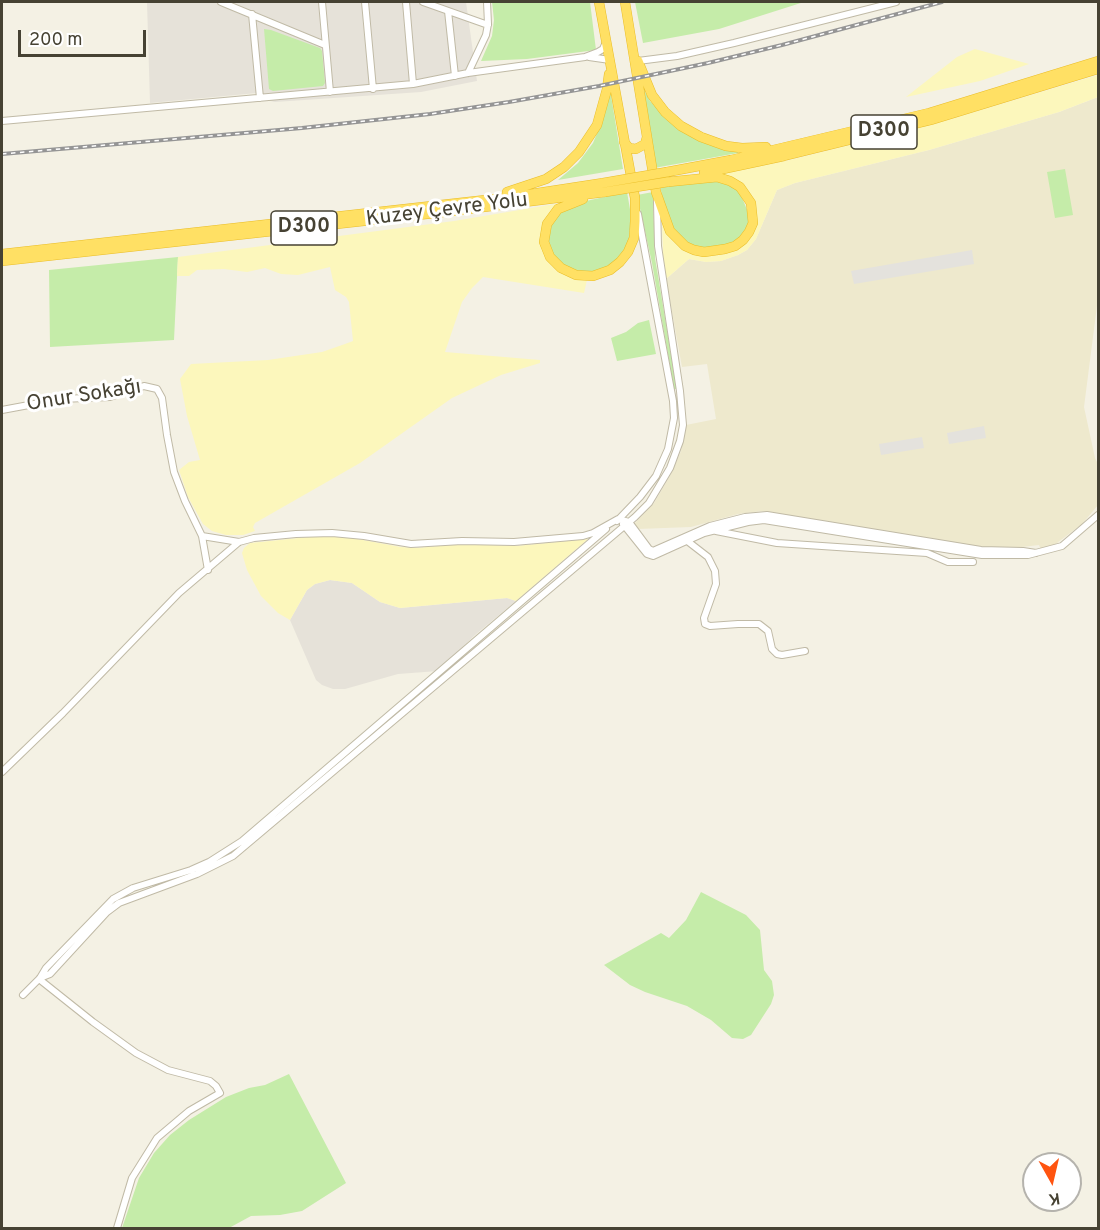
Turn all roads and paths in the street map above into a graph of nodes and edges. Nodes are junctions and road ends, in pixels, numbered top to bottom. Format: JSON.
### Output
{"nodes":[{"id":1,"x":221,"y":2,"type":"edge"},
{"id":2,"x":322,"y":2,"type":"edge"},
{"id":3,"x":365,"y":2,"type":"edge"},
{"id":4,"x":406,"y":2,"type":"edge"},
{"id":5,"x":423,"y":2,"type":"edge"},
{"id":6,"x":487,"y":2,"type":"edge"},
{"id":7,"x":599,"y":2,"type":"edge"},
{"id":8,"x":626,"y":2,"type":"edge"},
{"id":9,"x":896,"y":2,"type":"edge"},
{"id":10,"x":448,"y":11,"type":"junction"},
{"id":11,"x":252,"y":14,"type":"junction"},
{"id":12,"x":488,"y":26,"type":"junction"},
{"id":13,"x":606,"y":40,"type":"junction"},
{"id":14,"x":325,"y":45,"type":"junction"},
{"id":15,"x":633,"y":50,"type":"junction"},
{"id":16,"x":585,"y":57,"type":"junction"},
{"id":17,"x":610,"y":60,"type":"junction"},
{"id":18,"x":638,"y":61,"type":"junction"},
{"id":19,"x":1098,"y":61,"type":"edge"},
{"id":20,"x":1098,"y":69,"type":"edge"},
{"id":21,"x":468,"y":73,"type":"junction"},
{"id":22,"x":455,"y":76,"type":"junction"},
{"id":23,"x":413,"y":84,"type":"junction"},
{"id":24,"x":374,"y":88,"type":"junction"},
{"id":25,"x":330,"y":92,"type":"junction"},
{"id":26,"x":260,"y":98,"type":"junction"},
{"id":27,"x":2,"y":121,"type":"edge"},
{"id":28,"x":851,"y":132,"type":"junction"},
{"id":29,"x":647,"y":137,"type":"junction"},
{"id":30,"x":624,"y":142,"type":"junction"},
{"id":31,"x":667,"y":177,"type":"junction"},
{"id":32,"x":604,"y":188,"type":"junction"},
{"id":33,"x":656,"y":192,"type":"junction"},
{"id":34,"x":634,"y":198,"type":"junction"},
{"id":35,"x":435,"y":205,"type":"junction"},
{"id":36,"x":2,"y":254,"type":"edge"},
{"id":37,"x":2,"y":261,"type":"edge"},
{"id":38,"x":2,"y":410,"type":"edge"},
{"id":39,"x":1098,"y":515,"type":"edge"},
{"id":40,"x":618,"y":519,"type":"junction"},
{"id":41,"x":626,"y":524,"type":"junction"},
{"id":42,"x":712,"y":530,"type":"junction"},
{"id":43,"x":202,"y":536,"type":"junction"},
{"id":44,"x":686,"y":540,"type":"junction"},
{"id":45,"x":239,"y":542,"type":"junction"},
{"id":46,"x":1036,"y":553,"type":"junction"},
{"id":47,"x":973,"y":562,"type":"dead end"},
{"id":48,"x":208,"y":570,"type":"junction"},
{"id":49,"x":806,"y":651,"type":"dead end"},
{"id":50,"x":2,"y":772,"type":"edge"},
{"id":51,"x":40,"y":979,"type":"junction"},
{"id":52,"x":23,"y":995,"type":"dead end"},
{"id":53,"x":117,"y":1228,"type":"edge"}],
"edges":[{"from":1,"to":11,"type":"street"},
{"from":2,"to":14,"type":"street"},
{"from":3,"to":24,"type":"street"},
{"from":4,"to":23,"type":"street"},
{"from":5,"to":10,"type":"street"},
{"from":6,"to":12,"type":"street"},
{"from":7,"to":13,"type":"highway"},
{"from":8,"to":15,"type":"highway"},
{"from":9,"to":18,"type":"street"},
{"from":10,"to":12,"type":"street"},
{"from":10,"to":22,"type":"street"},
{"from":11,"to":14,"type":"street"},
{"from":11,"to":26,"type":"street"},
{"from":12,"to":21,"type":"street"},
{"from":13,"to":16,"type":"street"},
{"from":13,"to":17,"type":"highway"},
{"from":14,"to":25,"type":"street"},
{"from":15,"to":18,"type":"highway"},
{"from":15,"to":29,"type":"highway"},
{"from":16,"to":17,"type":"street"},
{"from":16,"to":21,"type":"street"},
{"from":17,"to":30,"type":"highway"},
{"from":17,"to":35,"type":"highway"},
{"from":18,"to":28,"type":"highway"},
{"from":19,"to":28,"type":"highway","number":"D300"},
{"from":20,"to":31,"type":"highway","number":"D300"},
{"from":21,"to":22,"type":"street"},
{"from":22,"to":23,"type":"street"},
{"from":23,"to":24,"type":"street"},
{"from":24,"to":25,"type":"street"},
{"from":25,"to":26,"type":"street"},
{"from":26,"to":27,"type":"street"},
{"from":28,"to":31,"type":"highway","number":"D300"},
{"from":29,"to":30,"type":"highway"},
{"from":29,"to":33,"type":"highway"},
{"from":30,"to":34,"type":"highway"},
{"from":31,"to":32,"type":"highway","number":"D300","bridge":true},
{"from":31,"to":33,"type":"highway"},
{"from":32,"to":34,"type":"highway"},
{"from":32,"to":35,"type":"highway","name":"Kuzey Çevre Yolu","number":"D300"},
{"from":32,"to":37,"type":"highway","name":"Kuzey Çevre Yolu","number":"D300"},
{"from":33,"to":41,"type":"street"},
{"from":34,"to":40,"type":"street"},
{"from":35,"to":36,"type":"highway","name":"Kuzey Çevre Yolu","number":"D300"},
{"from":38,"to":43,"type":"street","name":"Onur Sokağı"},
{"from":39,"to":46,"type":"street"},
{"from":40,"to":41,"type":"street"},
{"from":40,"to":45,"type":"street"},
{"from":40,"to":51,"type":"street"},
{"from":41,"to":44,"type":"street"},
{"from":41,"to":46,"type":"street"},
{"from":41,"to":51,"type":"street"},
{"from":42,"to":44,"type":"street"},
{"from":42,"to":46,"type":"street"},
{"from":42,"to":47,"type":"street"},
{"from":43,"to":45,"type":"street"},
{"from":43,"to":48,"type":"street","name":"Onur Sokağı"},
{"from":44,"to":49,"type":"street"},
{"from":45,"to":48,"type":"street"},
{"from":48,"to":50,"type":"street"},
{"from":51,"to":52,"type":"street"},
{"from":51,"to":53,"type":"street"}]}
